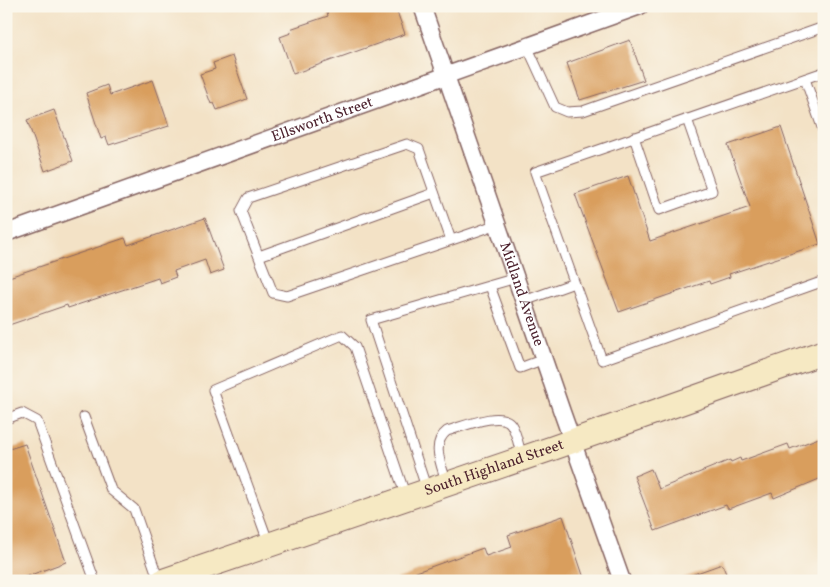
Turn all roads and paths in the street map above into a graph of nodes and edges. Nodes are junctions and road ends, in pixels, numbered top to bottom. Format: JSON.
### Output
{"nodes":[{"id":1,"x":422,"y":6,"type":"edge"},
{"id":2,"x":640,"y":6,"type":"edge"},
{"id":3,"x":824,"y":27,"type":"edge"},
{"id":4,"x":527,"y":46,"type":"junction"},
{"id":5,"x":824,"y":72,"type":"edge"},
{"id":6,"x":447,"y":75,"type":"junction"},
{"id":7,"x":805,"y":78,"type":"junction"},
{"id":8,"x":687,"y":119,"type":"junction"},
{"id":9,"x":824,"y":134,"type":"edge"},
{"id":10,"x":634,"y":137,"type":"junction"},
{"id":11,"x":434,"y":193,"type":"junction"},
{"id":12,"x":497,"y":224,"type":"junction"},
{"id":13,"x":6,"y":233,"type":"edge"},
{"id":14,"x":451,"y":240,"type":"junction"},
{"id":15,"x":259,"y":256,"type":"junction"},
{"id":16,"x":516,"y":278,"type":"junction"},
{"id":17,"x":824,"y":281,"type":"edge"},
{"id":18,"x":574,"y":283,"type":"junction"},
{"id":19,"x":490,"y":286,"type":"junction"},
{"id":20,"x":524,"y":301,"type":"junction"},
{"id":21,"x":824,"y":352,"type":"edge"},
{"id":22,"x":544,"y":358,"type":"junction"},
{"id":23,"x":84,"y":417,"type":"dead end"},
{"id":24,"x":6,"y":419,"type":"edge"},
{"id":25,"x":572,"y":441,"type":"junction"},
{"id":26,"x":522,"y":458,"type":"junction"},
{"id":27,"x":427,"y":491,"type":"junction"},
{"id":28,"x":269,"y":545,"type":"junction"},
{"id":29,"x":170,"y":579,"type":"edge"},
{"id":30,"x":95,"y":581,"type":"edge"},
{"id":31,"x":622,"y":581,"type":"edge"}],
"edges":[{"from":1,"to":6,"type":"street","name":"Midland Avenue"},
{"from":2,"to":4,"type":"street","name":"Ellsworth Street"},
{"from":3,"to":4,"type":"lane"},
{"from":4,"to":6,"type":"street","name":"Ellsworth Street"},
{"from":5,"to":7,"type":"lane"},
{"from":6,"to":12,"type":"street","name":"Midland Avenue"},
{"from":6,"to":13,"type":"street","name":"Ellsworth Street"},
{"from":7,"to":8,"type":"lane"},
{"from":7,"to":9,"type":"lane"},
{"from":8,"to":10,"type":"lane"},
{"from":8,"to":10,"type":"lane"},
{"from":10,"to":18,"type":"lane"},
{"from":11,"to":14,"type":"lane"},
{"from":11,"to":15,"type":"lane"},
{"from":11,"to":15,"type":"lane"},
{"from":12,"to":14,"type":"lane"},
{"from":12,"to":16,"type":"street","name":"Midland Avenue"},
{"from":14,"to":15,"type":"lane"},
{"from":16,"to":19,"type":"lane"},
{"from":16,"to":20,"type":"street","name":"Midland Avenue"},
{"from":17,"to":18,"type":"lane"},
{"from":18,"to":20,"type":"lane"},
{"from":19,"to":22,"type":"lane"},
{"from":19,"to":27,"type":"lane"},
{"from":20,"to":22,"type":"street","name":"Midland Avenue"},
{"from":21,"to":25,"type":"main road","name":"South Highland Street"},
{"from":22,"to":25,"type":"street","name":"Midland Avenue"},
{"from":23,"to":29,"type":"lane"},
{"from":24,"to":30,"type":"lane"},
{"from":25,"to":26,"type":"main road","name":"South Highland Street"},
{"from":25,"to":31,"type":"street","name":"Midland Avenue"},
{"from":26,"to":27,"type":"main road","name":"South Highland Street"},
{"from":26,"to":27,"type":"lane"},
{"from":27,"to":28,"type":"main road","name":"South Highland Street"},
{"from":27,"to":28,"type":"lane"},
{"from":28,"to":29,"type":"main road","name":"South Highland Street"}]}
